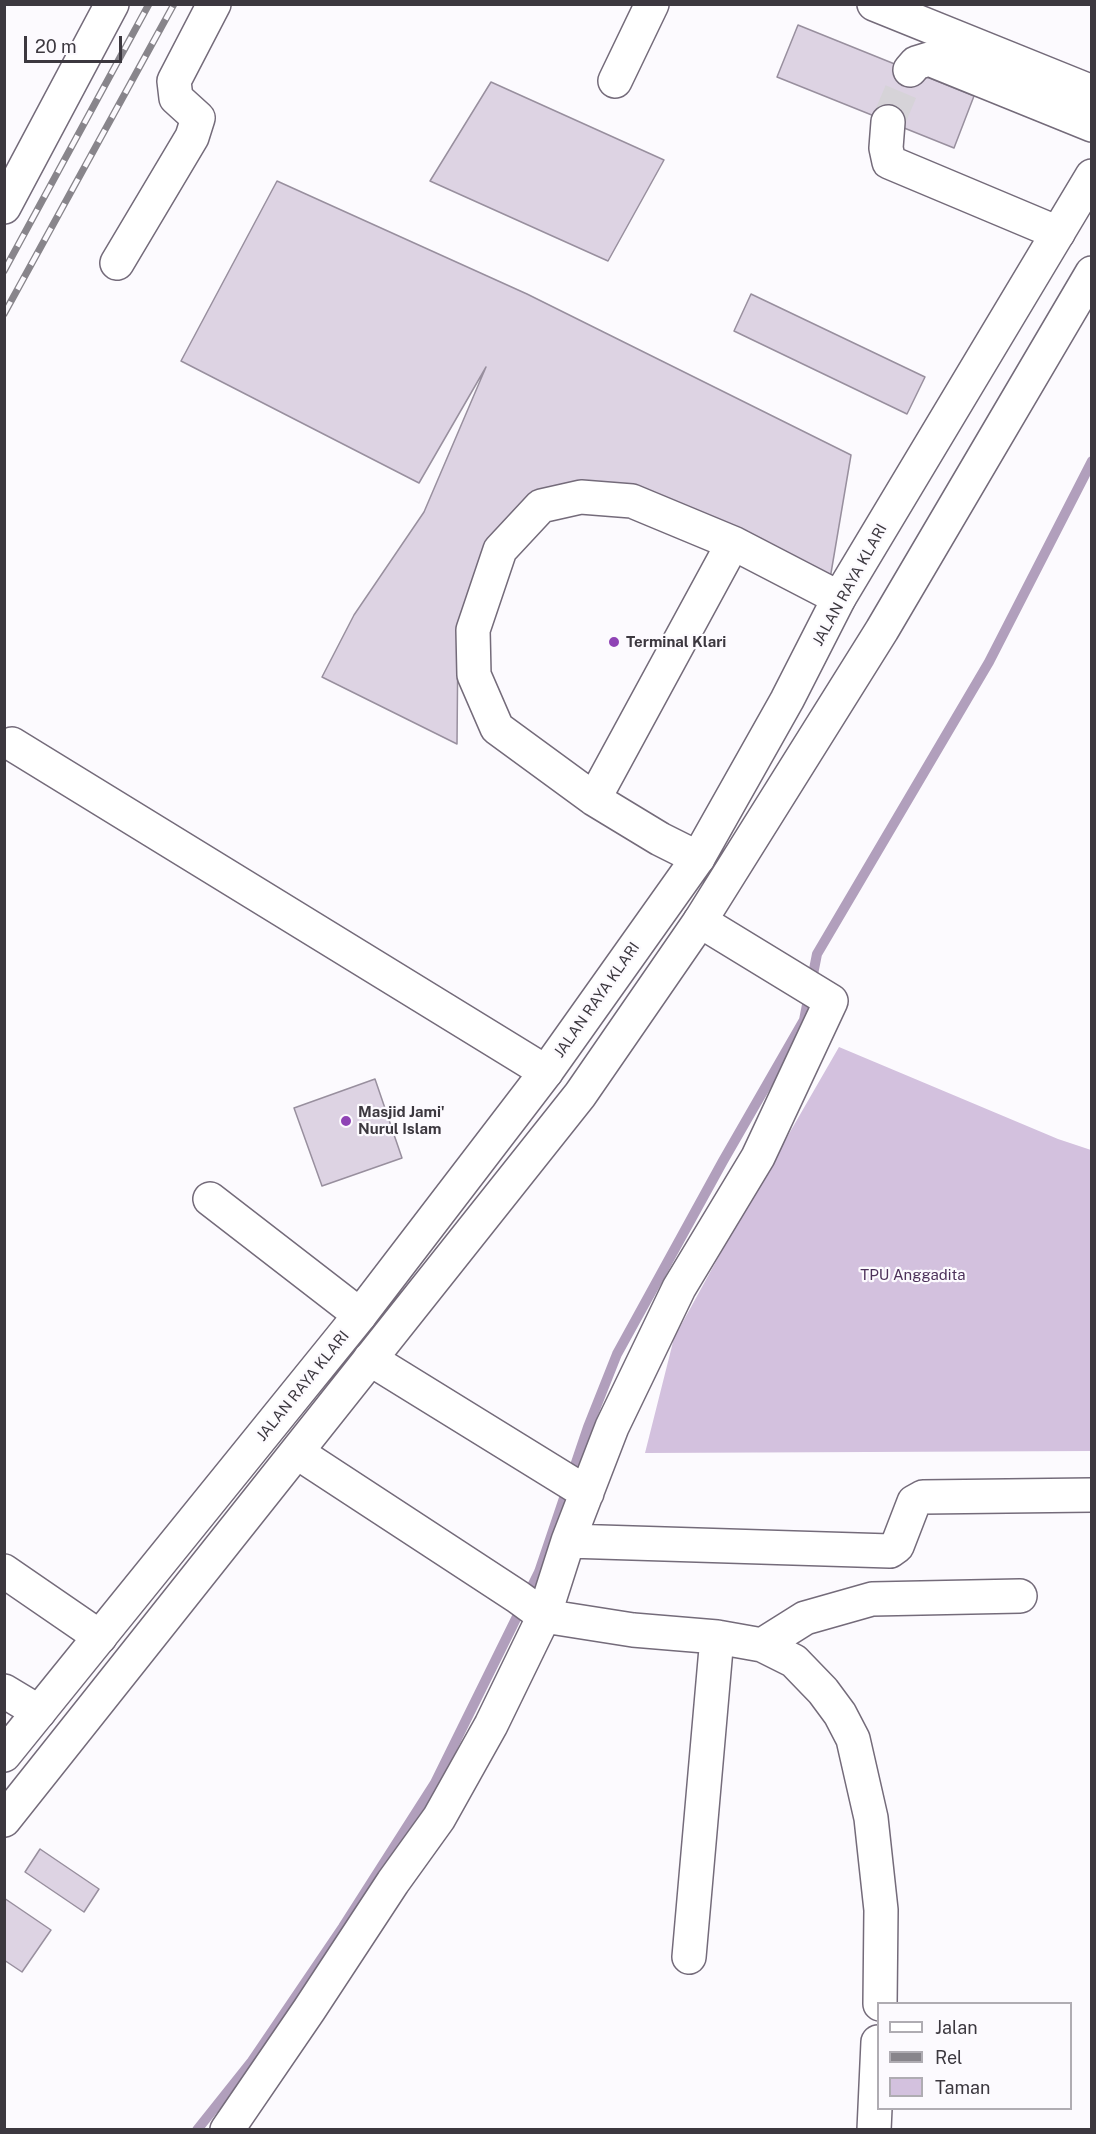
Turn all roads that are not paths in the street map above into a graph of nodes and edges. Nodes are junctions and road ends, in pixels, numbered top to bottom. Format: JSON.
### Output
{"nodes":[{"id":1,"x":111,"y":4,"type":"edge"},
{"id":2,"x":214,"y":4,"type":"edge"},
{"id":3,"x":652,"y":4,"type":"edge"},
{"id":4,"x":874,"y":4,"type":"edge"},
{"id":5,"x":910,"y":70,"type":"dead end"},
{"id":6,"x":615,"y":81,"type":"dead end"},
{"id":7,"x":1092,"y":92,"type":"edge"},
{"id":8,"x":888,"y":122,"type":"tunnel mouth"},
{"id":9,"x":1092,"y":125,"type":"edge"},
{"id":10,"x":1092,"y":176,"type":"edge"},
{"id":11,"x":4,"y":207,"type":"edge"},
{"id":12,"x":1058,"y":233,"type":"junction"},
{"id":13,"x":117,"y":263,"type":"dead end"},
{"id":14,"x":1092,"y":273,"type":"edge"},
{"id":15,"x":733,"y":543,"type":"junction"},
{"id":16,"x":839,"y":598,"type":"junction"},
{"id":17,"x":12,"y":744,"type":"dead end"},
{"id":18,"x":594,"y":799,"type":"junction"},
{"id":19,"x":698,"y":858,"type":"junction"},
{"id":20,"x":731,"y":873,"type":"junction"},
{"id":21,"x":700,"y":921,"type":"junction"},
{"id":22,"x":546,"y":1072,"type":"junction"},
{"id":23,"x":210,"y":1199,"type":"dead end"},
{"id":24,"x":360,"y":1315,"type":"junction"},
{"id":25,"x":370,"y":1359,"type":"junction"},
{"id":26,"x":298,"y":1453,"type":"junction"},
{"id":27,"x":577,"y":1486,"type":"junction"},
{"id":28,"x":1092,"y":1495,"type":"edge"},
{"id":29,"x":568,"y":1541,"type":"junction"},
{"id":30,"x":4,"y":1571,"type":"edge"},
{"id":31,"x":1020,"y":1596,"type":"dead end"},
{"id":32,"x":532,"y":1606,"type":"junction"},
{"id":33,"x":100,"y":1637,"type":"junction"},
{"id":34,"x":717,"y":1637,"type":"junction"},
{"id":35,"x":762,"y":1645,"type":"junction"},
{"id":36,"x":4,"y":1691,"type":"edge"},
{"id":37,"x":39,"y":1712,"type":"junction"},
{"id":38,"x":4,"y":1755,"type":"edge"},
{"id":39,"x":4,"y":1820,"type":"edge"},
{"id":40,"x":689,"y":1957,"type":"dead end"},
{"id":41,"x":880,"y":2002,"type":"edge"},
{"id":42,"x":877,"y":2077,"type":"edge"},
{"id":43,"x":227,"y":2130,"type":"edge"},
{"id":44,"x":874,"y":2130,"type":"edge"}],
"edges":[{"from":1,"to":11,"type":"main road"},
{"from":2,"to":13,"type":"main road"},
{"from":3,"to":6,"type":"main road"},
{"from":4,"to":7,"type":"main road"},
{"from":5,"to":9,"type":"main road"},
{"from":8,"to":12,"type":"main road"},
{"from":10,"to":12,"type":"main road","name":"JALAN RAYA KLARI"},
{"from":12,"to":16,"type":"main road","name":"JALAN RAYA KLARI"},
{"from":14,"to":20,"type":"main road"},
{"from":15,"to":16,"type":"main road"},
{"from":15,"to":18,"type":"main road"},
{"from":15,"to":18,"type":"main road"},
{"from":16,"to":19,"type":"main road","name":"JALAN RAYA KLARI"},
{"from":17,"to":22,"type":"main road"},
{"from":18,"to":19,"type":"main road"},
{"from":19,"to":20,"type":"main road"},
{"from":19,"to":22,"type":"main road","name":"JALAN RAYA KLARI"},
{"from":20,"to":21,"type":"main road"},
{"from":21,"to":25,"type":"main road"},
{"from":21,"to":27,"type":"main road"},
{"from":22,"to":24,"type":"main road","name":"JALAN RAYA KLARI"},
{"from":23,"to":24,"type":"main road"},
{"from":24,"to":33,"type":"main road","name":"JALAN RAYA KLARI"},
{"from":25,"to":26,"type":"main road"},
{"from":25,"to":27,"type":"main road"},
{"from":26,"to":32,"type":"main road"},
{"from":26,"to":39,"type":"main road"},
{"from":27,"to":29,"type":"main road"},
{"from":28,"to":29,"type":"main road"},
{"from":29,"to":32,"type":"main road"},
{"from":30,"to":33,"type":"main road"},
{"from":31,"to":35,"type":"main road"},
{"from":32,"to":34,"type":"main road"},
{"from":32,"to":43,"type":"main road"},
{"from":33,"to":37,"type":"main road","name":"JALAN RAYA KLARI"},
{"from":34,"to":35,"type":"main road"},
{"from":34,"to":40,"type":"main road"},
{"from":35,"to":41,"type":"main road"},
{"from":36,"to":37,"type":"main road"},
{"from":37,"to":38,"type":"main road","name":"JALAN RAYA KLARI"},
{"from":42,"to":44,"type":"main road"}]}
